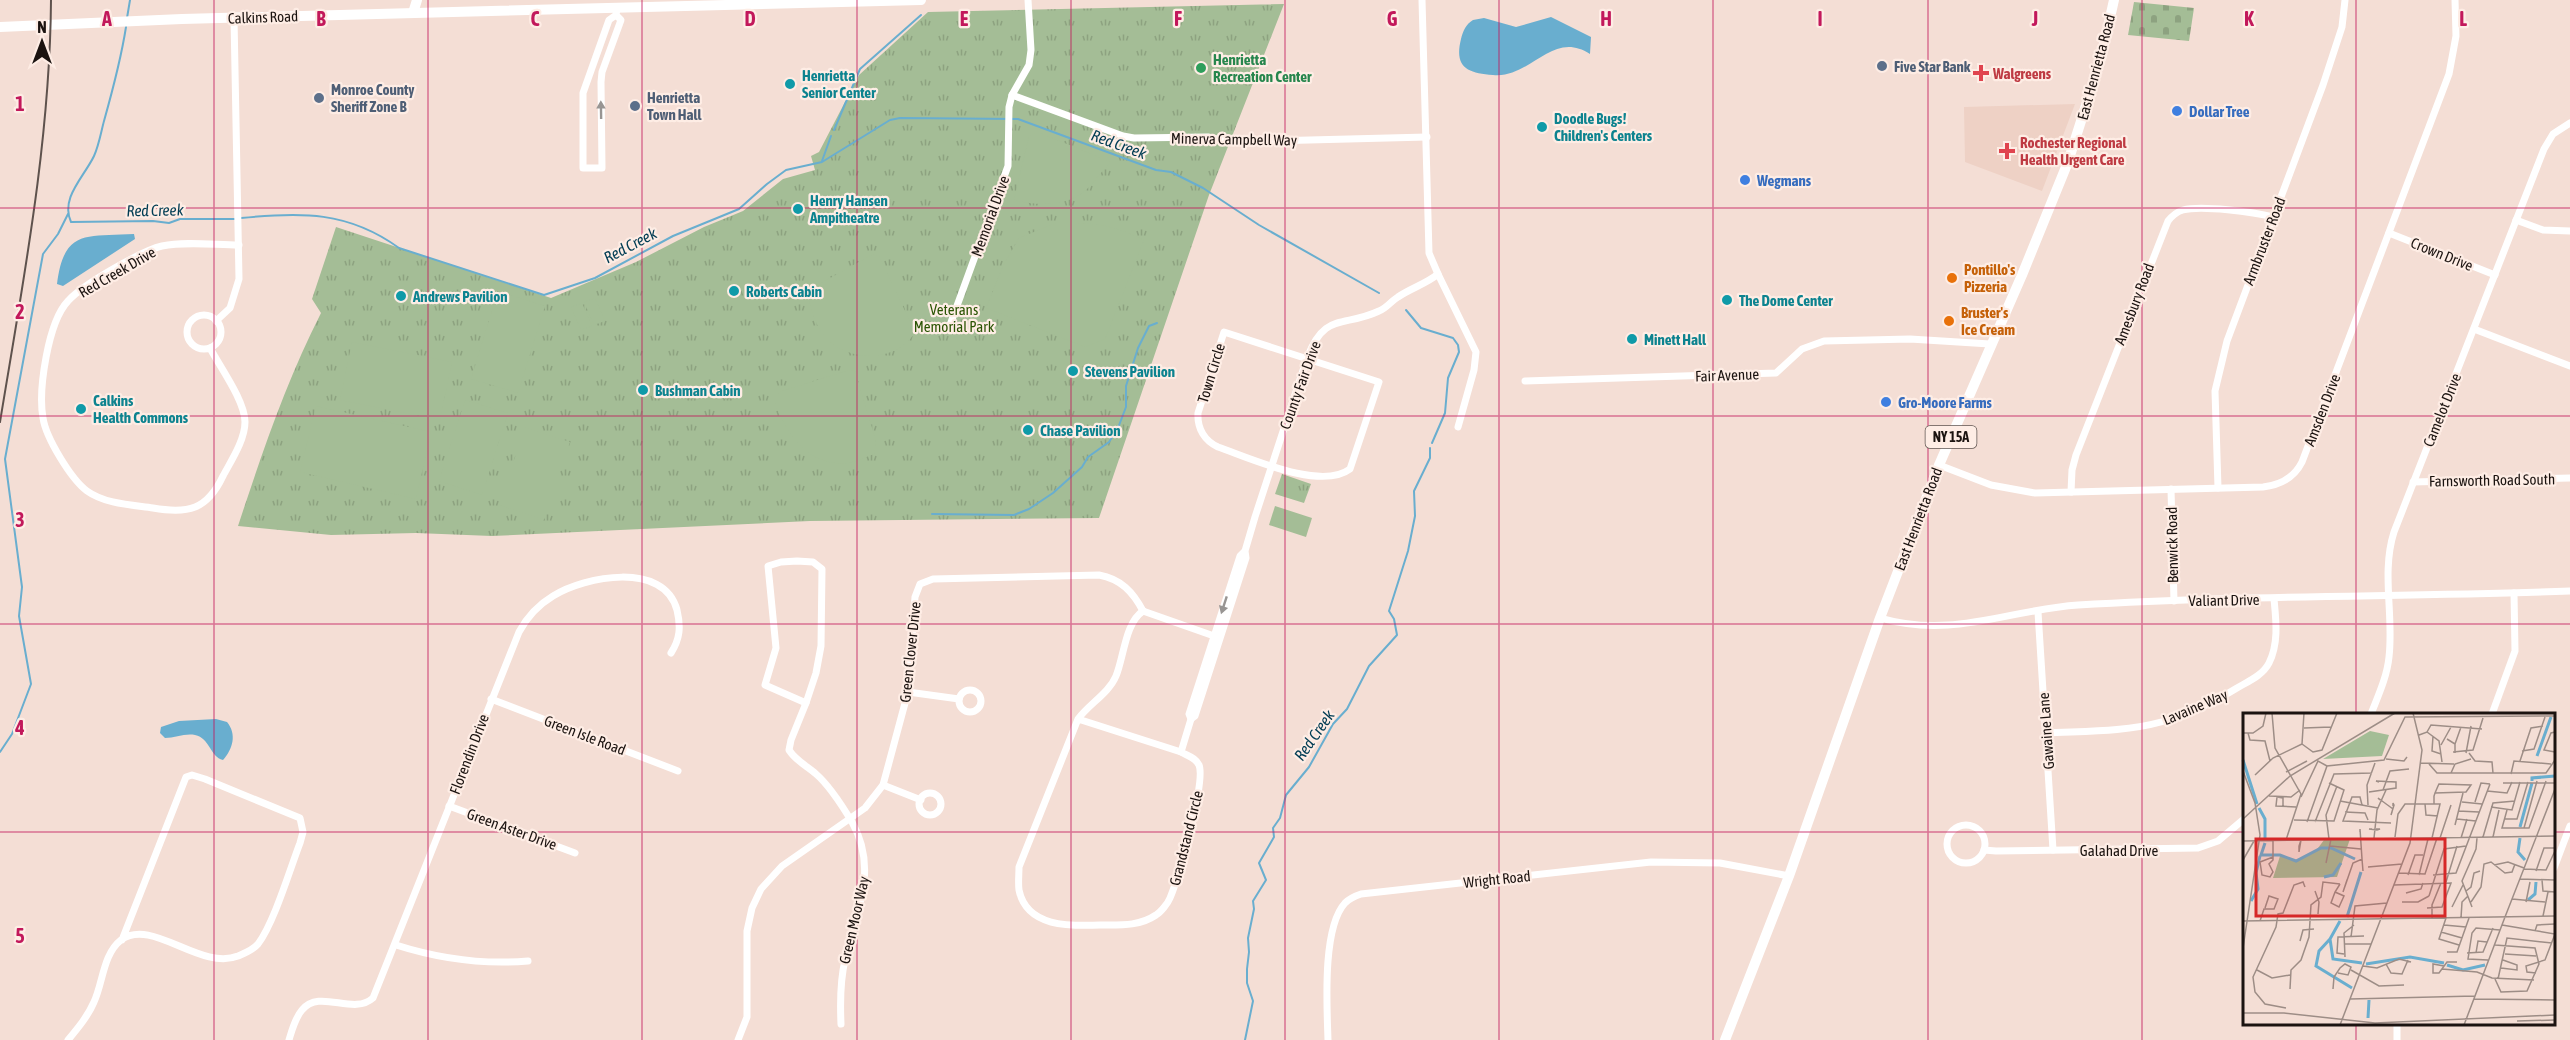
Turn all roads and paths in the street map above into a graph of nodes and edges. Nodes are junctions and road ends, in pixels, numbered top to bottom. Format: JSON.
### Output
{"nodes":[{"id":1,"x":417,"y":0,"type":"edge"},
{"id":2,"x":921,"y":0,"type":"edge"},
{"id":3,"x":1028,"y":0,"type":"edge"},
{"id":4,"x":1422,"y":0,"type":"edge"},
{"id":5,"x":2114,"y":0,"type":"edge"},
{"id":6,"x":2345,"y":0,"type":"edge"},
{"id":7,"x":2455,"y":0,"type":"edge"},
{"id":8,"x":616,"y":12,"type":"junction"},
{"id":9,"x":412,"y":13,"type":"junction"},
{"id":10,"x":234,"y":18,"type":"junction"},
{"id":11,"x":0,"y":27,"type":"edge"},
{"id":12,"x":1012,"y":95,"type":"junction"},
{"id":13,"x":2570,"y":123,"type":"edge"},
{"id":14,"x":1427,"y":137,"type":"junction"},
{"id":15,"x":2273,"y":217,"type":"junction"},
{"id":16,"x":2516,"y":220,"type":"junction"},
{"id":17,"x":2570,"y":231,"type":"edge"},
{"id":18,"x":2389,"y":233,"type":"junction"},
{"id":19,"x":239,"y":245,"type":"junction"},
{"id":20,"x":1438,"y":274,"type":"junction"},
{"id":21,"x":2495,"y":275,"type":"junction"},
{"id":22,"x":216,"y":321,"type":"junction"},
{"id":23,"x":950,"y":325,"type":"dead end"},
{"id":24,"x":2474,"y":329,"type":"junction"},
{"id":25,"x":1990,"y":344,"type":"junction"},
{"id":26,"x":210,"y":348,"type":"junction"},
{"id":27,"x":1307,"y":358,"type":"junction"},
{"id":28,"x":2570,"y":366,"type":"edge"},
{"id":29,"x":1526,"y":381,"type":"dead end"},
{"id":30,"x":1458,"y":427,"type":"dead end"},
{"id":31,"x":1272,"y":465,"type":"junction"},
{"id":32,"x":1938,"y":465,"type":"junction"},
{"id":33,"x":2570,"y":478,"type":"edge"},
{"id":34,"x":2413,"y":482,"type":"junction"},
{"id":35,"x":2218,"y":488,"type":"junction"},
{"id":36,"x":2171,"y":489,"type":"junction"},
{"id":37,"x":2071,"y":492,"type":"junction"},
{"id":38,"x":1245,"y":552,"type":"junction"},
{"id":39,"x":2570,"y":591,"type":"edge"},
{"id":40,"x":2514,"y":593,"type":"junction"},
{"id":41,"x":2388,"y":595,"type":"junction"},
{"id":42,"x":2274,"y":599,"type":"junction"},
{"id":43,"x":2174,"y":601,"type":"junction"},
{"id":44,"x":1143,"y":611,"type":"junction"},
{"id":45,"x":2038,"y":612,"type":"junction"},
{"id":46,"x":1880,"y":618,"type":"junction"},
{"id":47,"x":1214,"y":636,"type":"junction"},
{"id":48,"x":671,"y":653,"type":"dead end"},
{"id":49,"x":908,"y":692,"type":"junction"},
{"id":50,"x":491,"y":699,"type":"junction"},
{"id":51,"x":959,"y":699,"type":"dead end"},
{"id":52,"x":806,"y":703,"type":"junction"},
{"id":53,"x":2371,"y":713,"type":"edge"},
{"id":54,"x":2492,"y":713,"type":"edge"},
{"id":55,"x":1078,"y":719,"type":"junction"},
{"id":56,"x":1191,"y":719,"type":"junction"},
{"id":57,"x":2046,"y":733,"type":"junction"},
{"id":58,"x":1181,"y":752,"type":"junction"},
{"id":59,"x":678,"y":771,"type":"dead end"},
{"id":60,"x":883,"y":785,"type":"junction"},
{"id":61,"x":921,"y":800,"type":"dead end"},
{"id":62,"x":449,"y":806,"type":"junction"},
{"id":63,"x":850,"y":819,"type":"junction"},
{"id":64,"x":2243,"y":820,"type":"edge"},
{"id":65,"x":2570,"y":826,"type":"edge"},
{"id":66,"x":1984,"y":850,"type":"junction"},
{"id":67,"x":2053,"y":850,"type":"junction"},
{"id":68,"x":575,"y":853,"type":"dead end"},
{"id":69,"x":2555,"y":863,"type":"edge"},
{"id":70,"x":1789,"y":876,"type":"junction"},
{"id":71,"x":122,"y":940,"type":"junction"},
{"id":72,"x":396,"y":945,"type":"junction"},
{"id":73,"x":528,"y":961,"type":"dead end"},
{"id":74,"x":841,"y":1024,"type":"dead end"},
{"id":75,"x":68,"y":1040,"type":"edge"},
{"id":76,"x":288,"y":1040,"type":"edge"},
{"id":77,"x":738,"y":1040,"type":"edge"},
{"id":78,"x":1328,"y":1040,"type":"edge"},
{"id":79,"x":1725,"y":1040,"type":"edge"}],
"edges":[{"from":1,"to":9,"type":"main road"},
{"from":2,"to":8,"type":"main road","name":"Calkins Road"},
{"from":3,"to":12,"type":"street","name":"Memorial Drive"},
{"from":4,"to":14,"type":"street"},
{"from":5,"to":25,"type":"main road","name":"East Henrietta Road","number":"NY 15A"},
{"from":6,"to":15,"type":"street","name":"Armbruster Road"},
{"from":7,"to":18,"type":"street","name":"Amsden Drive"},
{"from":8,"to":8,"type":"street","one_way":true},
{"from":8,"to":9,"type":"main road","name":"Calkins Road"},
{"from":9,"to":10,"type":"main road","name":"Calkins Road"},
{"from":10,"to":11,"type":"main road","name":"Calkins Road"},
{"from":10,"to":19,"type":"street"},
{"from":12,"to":14,"type":"street","name":"Minerva Campbell Way"},
{"from":12,"to":23,"type":"street","name":"Memorial Drive"},
{"from":13,"to":16,"type":"street","name":"Camelot Drive"},
{"from":14,"to":20,"type":"street"},
{"from":15,"to":35,"type":"street","name":"Armbruster Road"},
{"from":15,"to":37,"type":"street","name":"Amesbury Road"},
{"from":16,"to":17,"type":"street"},
{"from":16,"to":21,"type":"street","name":"Camelot Drive"},
{"from":18,"to":21,"type":"street","name":"Crown Drive"},
{"from":18,"to":35,"type":"street","name":"Amsden Drive"},
{"from":19,"to":22,"type":"street"},
{"from":19,"to":26,"type":"street","name":"Red Creek Drive"},
{"from":20,"to":27,"type":"street","name":"County Fair Drive"},
{"from":20,"to":30,"type":"street"},
{"from":21,"to":24,"type":"street","name":"Camelot Drive"},
{"from":22,"to":26,"type":"street"},
{"from":22,"to":26,"type":"street"},
{"from":24,"to":28,"type":"street"},
{"from":24,"to":34,"type":"street","name":"Camelot Drive"},
{"from":25,"to":29,"type":"street","name":"Fair Avenue"},
{"from":25,"to":32,"type":"main road","name":"East Henrietta Road","number":"NY 15A"},
{"from":27,"to":31,"type":"street","name":"County Fair Drive"},
{"from":27,"to":31,"type":"street","name":"Town Circle"},
{"from":27,"to":31,"type":"street","name":"Town Circle"},
{"from":31,"to":38,"type":"street","name":"County Fair Drive"},
{"from":32,"to":37,"type":"street","name":"Amsden Drive"},
{"from":32,"to":46,"type":"main road","name":"East Henrietta Road","number":"NY 15A"},
{"from":33,"to":34,"type":"street","name":"Farnsworth Road South"},
{"from":34,"to":41,"type":"street","name":"Camelot Drive"},
{"from":35,"to":36,"type":"street","name":"Amsden Drive"},
{"from":36,"to":37,"type":"street","name":"Amsden Drive"},
{"from":36,"to":43,"type":"street","name":"Benwick Road"},
{"from":38,"to":47,"type":"street","name":"County Fair Drive","one_way":true},
{"from":38,"to":56,"type":"street","name":"County Fair Drive"},
{"from":39,"to":40,"type":"street","name":"Valiant Drive"},
{"from":40,"to":41,"type":"street","name":"Valiant Drive"},
{"from":40,"to":54,"type":"street"},
{"from":41,"to":42,"type":"street","name":"Valiant Drive"},
{"from":41,"to":53,"type":"street","name":"Camelot Drive"},
{"from":42,"to":43,"type":"street","name":"Valiant Drive"},
{"from":42,"to":57,"type":"street","name":"Lavaine Way"},
{"from":43,"to":45,"type":"street","name":"Valiant Drive"},
{"from":44,"to":47,"type":"street"},
{"from":44,"to":49,"type":"street","name":"Green Clover Drive"},
{"from":44,"to":55,"type":"street","name":"Grandstand Circle"},
{"from":45,"to":46,"type":"street","name":"Valiant Drive"},
{"from":45,"to":57,"type":"street","name":"Gawaine Lane"},
{"from":46,"to":70,"type":"main road","name":"East Henrietta Road","number":"NY 15A"},
{"from":47,"to":56,"type":"street","name":"County Fair Drive"},
{"from":48,"to":50,"type":"street","name":"Florendin Drive"},
{"from":49,"to":51,"type":"street"},
{"from":49,"to":60,"type":"street","name":"Green Clover Drive"},
{"from":50,"to":59,"type":"street","name":"Green Isle Road"},
{"from":50,"to":62,"type":"street","name":"Florendin Drive"},
{"from":52,"to":52,"type":"street","name":"Green Moor Way"},
{"from":52,"to":63,"type":"street","name":"Green Moor Way"},
{"from":55,"to":58,"type":"street","name":"Grandstand Circle"},
{"from":55,"to":58,"type":"street","name":"Grandstand Circle"},
{"from":56,"to":58,"type":"street","name":"County Fair Drive"},
{"from":57,"to":67,"type":"street","name":"Gawaine Lane"},
{"from":60,"to":61,"type":"street"},
{"from":60,"to":63,"type":"street","name":"Green Clover Drive"},
{"from":62,"to":68,"type":"street","name":"Green Aster Drive"},
{"from":62,"to":72,"type":"street","name":"Florendin Drive"},
{"from":63,"to":74,"type":"street","name":"Green Moor Way"},
{"from":63,"to":77,"type":"street","name":"Green Clover Drive"},
{"from":64,"to":67,"type":"street","name":"Galahad Drive"},
{"from":65,"to":69,"type":"street"},
{"from":66,"to":66,"type":"street","name":"Galahad Drive"},
{"from":66,"to":67,"type":"street","name":"Galahad Drive"},
{"from":70,"to":78,"type":"street","name":"Wright Road"},
{"from":70,"to":79,"type":"main road","name":"East Henrietta Road","number":"NY 15A"},
{"from":71,"to":71,"type":"street"},
{"from":71,"to":75,"type":"street"},
{"from":72,"to":73,"type":"street"},
{"from":72,"to":76,"type":"street","name":"Florendin Drive"}]}
